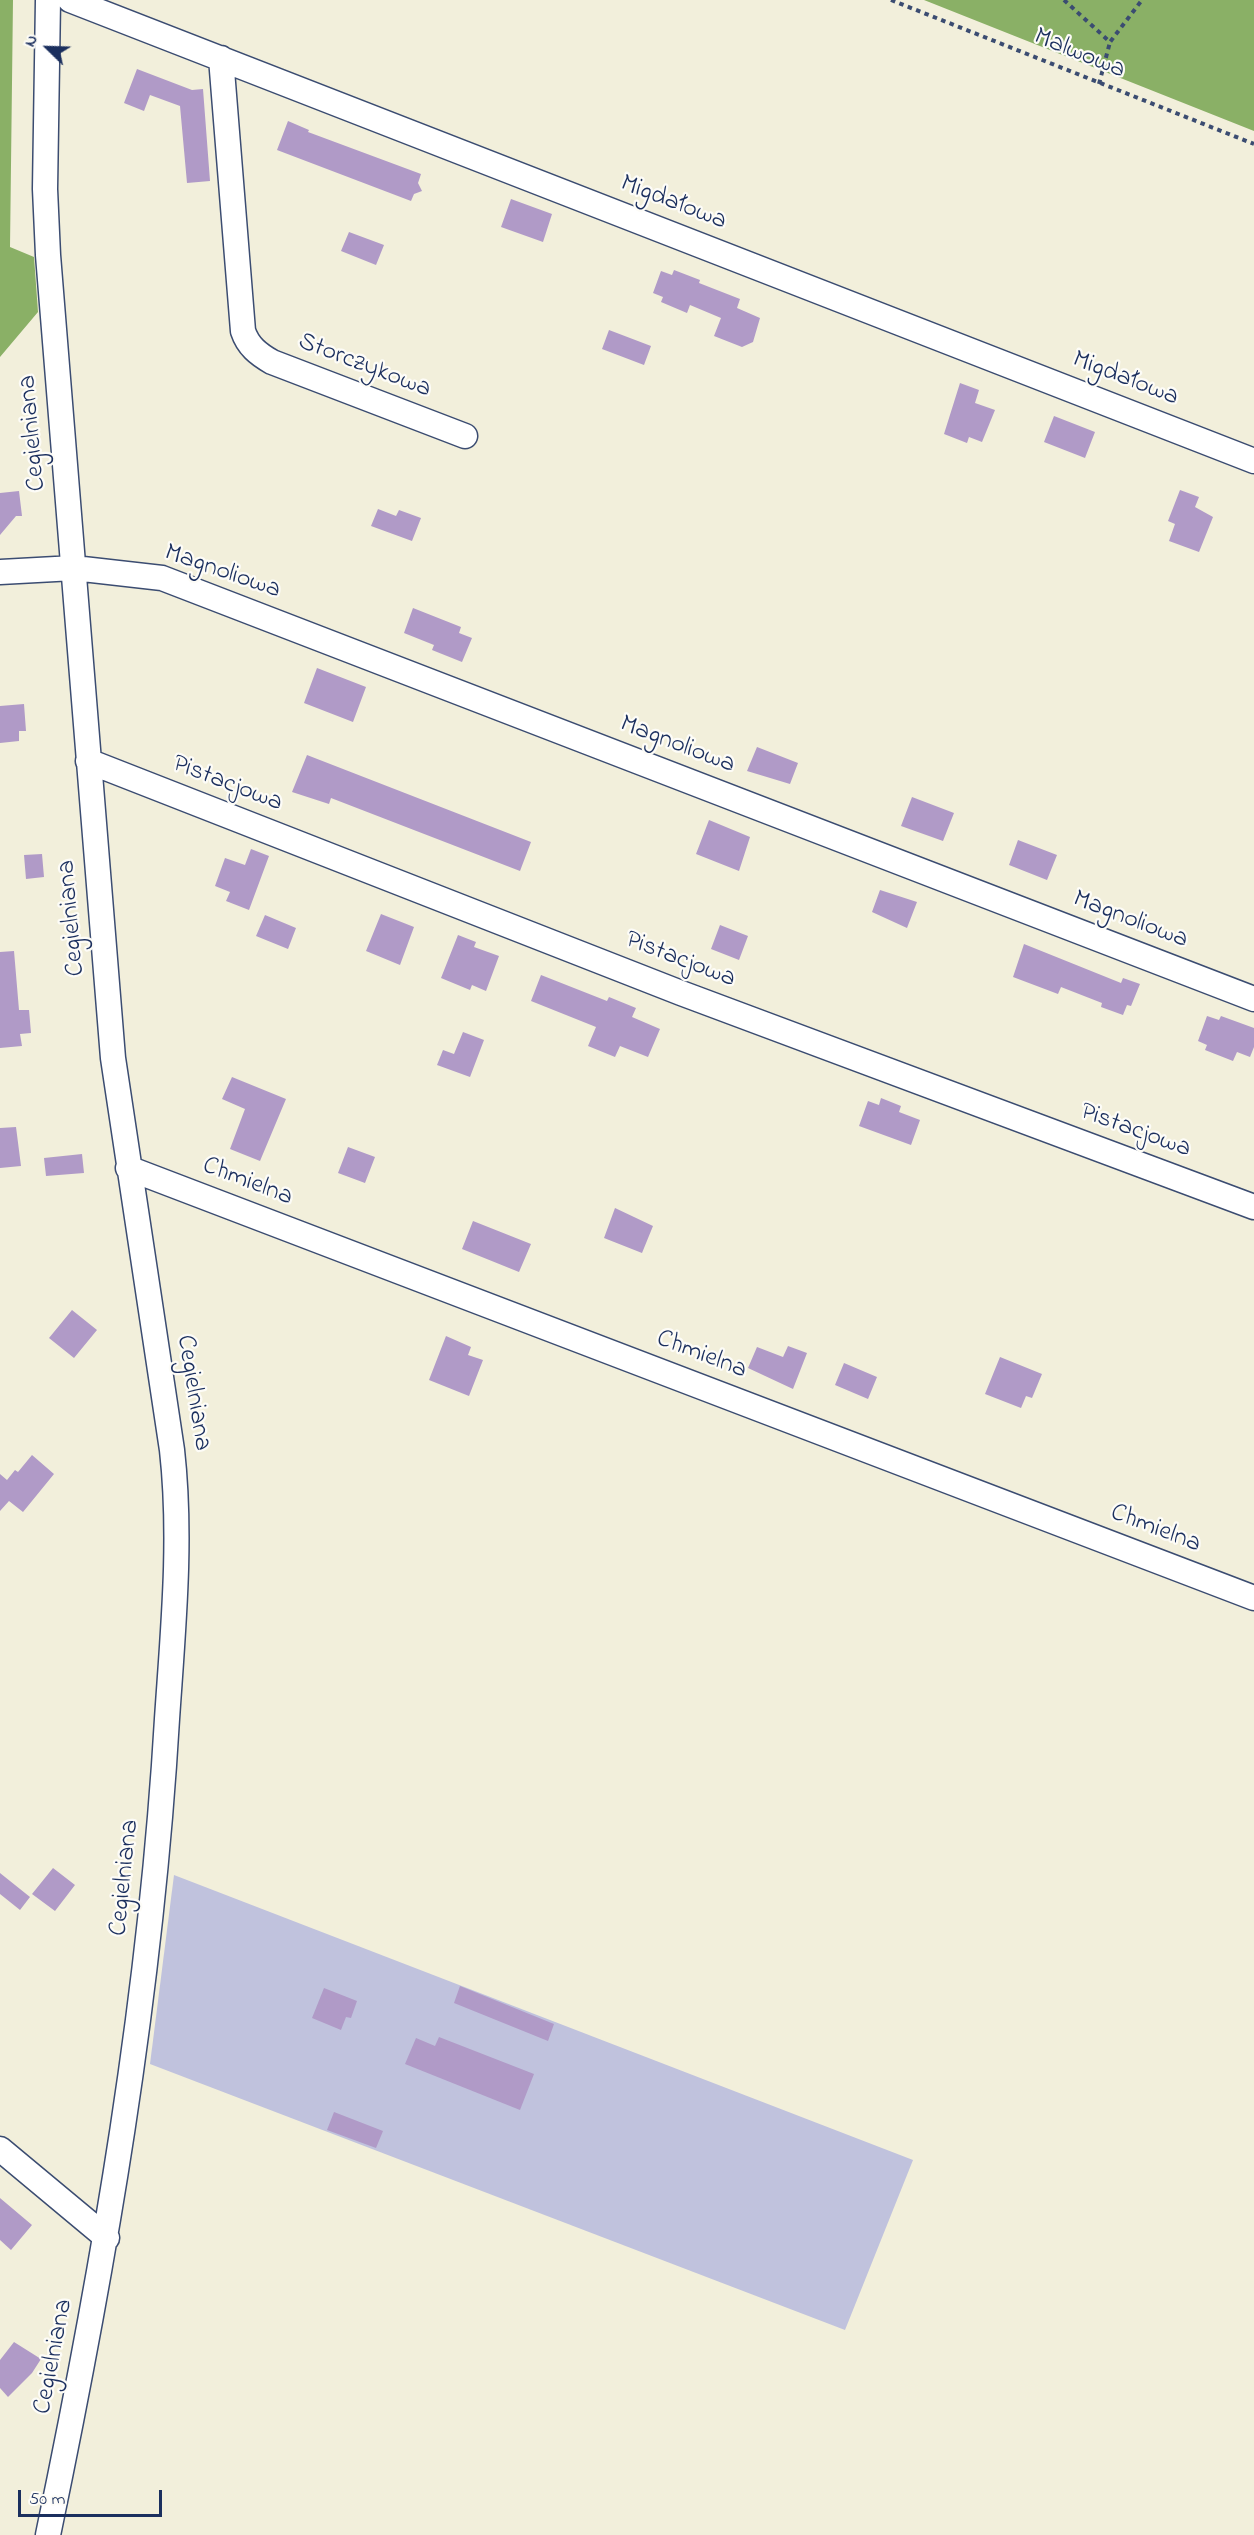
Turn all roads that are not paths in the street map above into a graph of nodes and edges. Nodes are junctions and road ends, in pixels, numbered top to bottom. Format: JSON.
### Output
{"nodes":[{"id":1,"x":48,"y":0,"type":"edge"},
{"id":2,"x":70,"y":0,"type":"edge"},
{"id":3,"x":220,"y":58,"type":"junction"},
{"id":4,"x":465,"y":436,"type":"dead end"},
{"id":5,"x":1254,"y":461,"type":"edge"},
{"id":6,"x":74,"y":568,"type":"junction"},
{"id":7,"x":0,"y":572,"type":"edge"},
{"id":8,"x":88,"y":761,"type":"junction"},
{"id":9,"x":1254,"y":999,"type":"edge"},
{"id":10,"x":129,"y":1168,"type":"junction"},
{"id":11,"x":1254,"y":1207,"type":"edge"},
{"id":12,"x":1254,"y":1598,"type":"edge"},
{"id":13,"x":0,"y":2150,"type":"edge"},
{"id":14,"x":106,"y":2238,"type":"junction"},
{"id":15,"x":48,"y":2535,"type":"edge"}],
"edges":[{"from":1,"to":6,"type":"street","name":"Cegielniana"},
{"from":2,"to":3,"type":"street","name":"Migdałowa"},
{"from":3,"to":4,"type":"street","name":"Storczykowa"},
{"from":3,"to":5,"type":"street","name":"Migdałowa"},
{"from":6,"to":7,"type":"street","name":"Magnoliowa"},
{"from":6,"to":8,"type":"street","name":"Cegielniana"},
{"from":6,"to":9,"type":"street","name":"Magnoliowa"},
{"from":8,"to":10,"type":"street","name":"Cegielniana"},
{"from":8,"to":11,"type":"street","name":"Pistacjowa"},
{"from":10,"to":12,"type":"street","name":"Chmielna"},
{"from":10,"to":14,"type":"street","name":"Cegielniana"},
{"from":13,"to":14,"type":"street"},
{"from":14,"to":15,"type":"street","name":"Cegielniana"}]}
